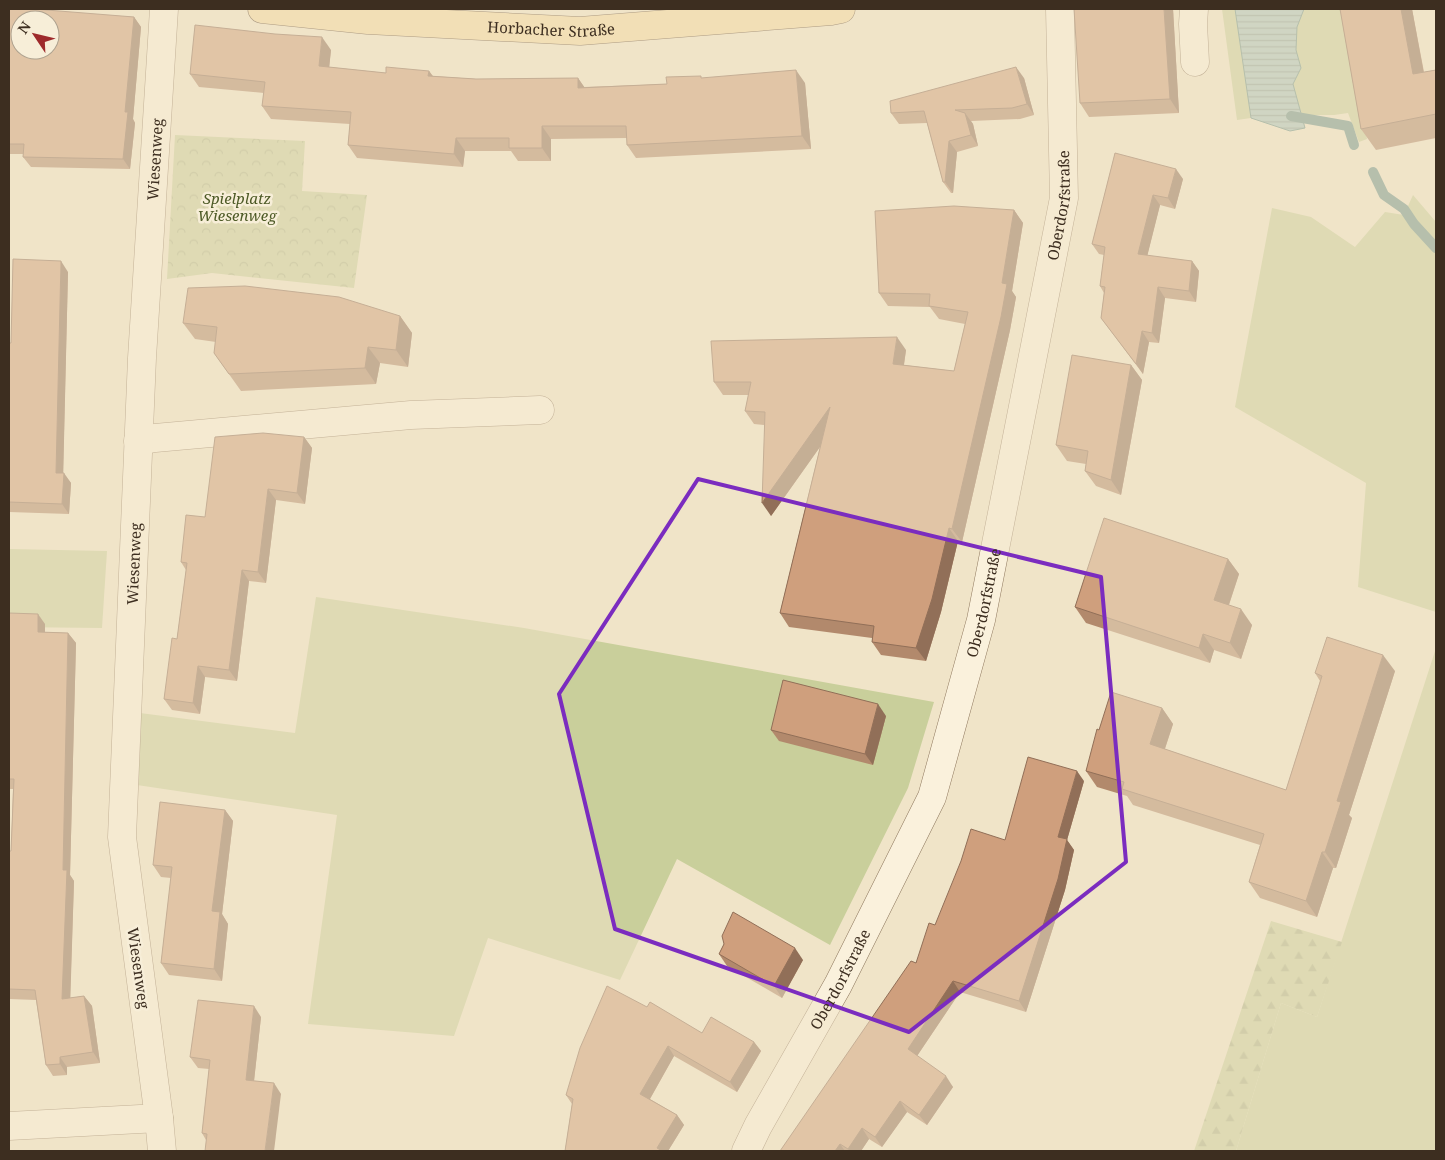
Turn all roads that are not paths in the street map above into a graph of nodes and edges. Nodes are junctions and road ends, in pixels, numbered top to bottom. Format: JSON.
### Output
{"nodes":[{"id":1,"x":164,"y":9,"type":"edge"},
{"id":2,"x":262,"y":9,"type":"edge"},
{"id":3,"x":841,"y":9,"type":"edge"},
{"id":4,"x":1060,"y":9,"type":"edge"},
{"id":5,"x":1194,"y":9,"type":"edge"},
{"id":6,"x":1196,"y":62,"type":"dead end"},
{"id":7,"x":540,"y":410,"type":"dead end"},
{"id":8,"x":138,"y":441,"type":"junction"},
{"id":9,"x":159,"y":1118,"type":"junction"},
{"id":10,"x":9,"y":1126,"type":"edge"},
{"id":11,"x":162,"y":1151,"type":"edge"},
{"id":12,"x":746,"y":1151,"type":"edge"}],
"edges":[{"from":1,"to":8,"type":"street","name":"Wiesenweg"},
{"from":2,"to":3,"type":"main road","name":"Horbacher Straße"},
{"from":4,"to":12,"type":"street","name":"Oberdorfstraße"},
{"from":5,"to":6,"type":"street"},
{"from":7,"to":8,"type":"street"},
{"from":8,"to":9,"type":"street","name":"Wiesenweg"},
{"from":9,"to":10,"type":"street"},
{"from":9,"to":11,"type":"street","name":"Wiesenweg"}]}
